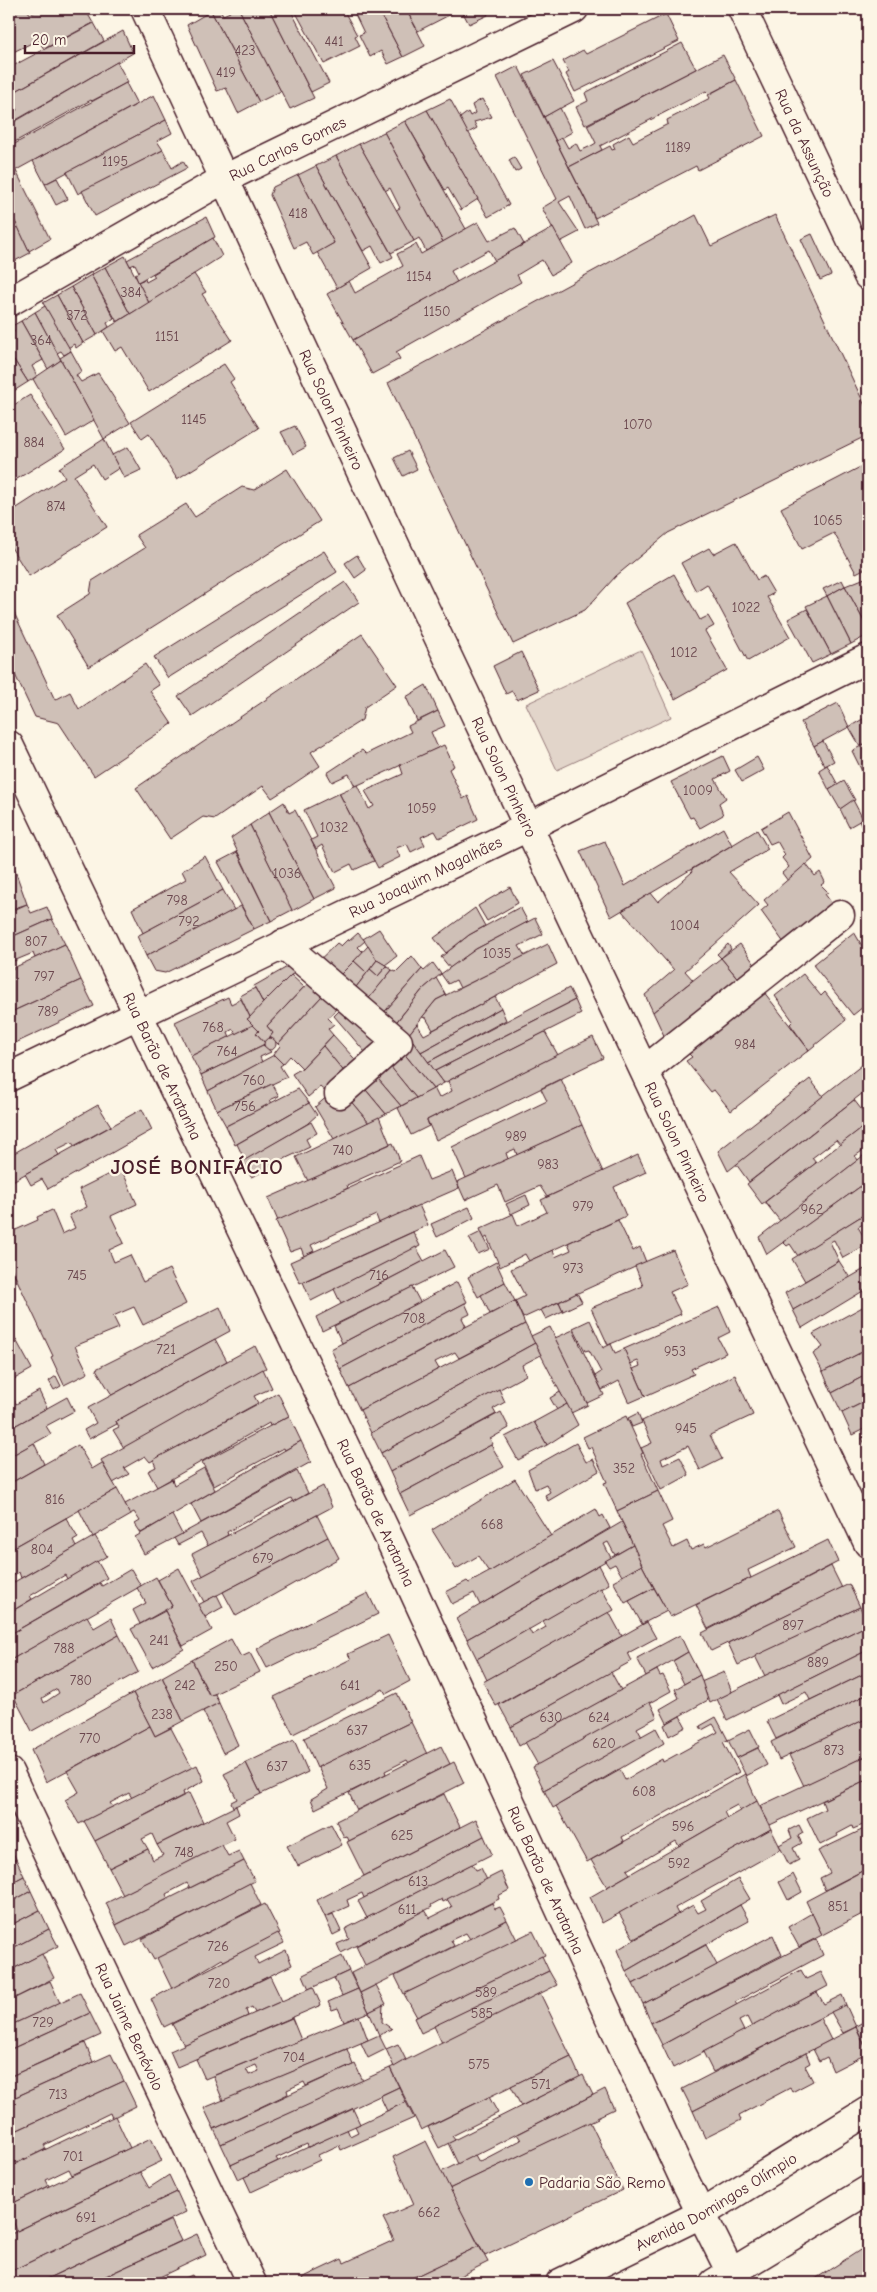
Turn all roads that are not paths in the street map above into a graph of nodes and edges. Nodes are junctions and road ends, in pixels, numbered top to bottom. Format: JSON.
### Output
{"nodes":[{"id":1,"x":145,"y":9,"type":"edge"},
{"id":2,"x":574,"y":9,"type":"edge"},
{"id":3,"x":742,"y":9,"type":"edge"},
{"id":4,"x":224,"y":179,"type":"junction"},
{"id":5,"x":868,"y":276,"type":"edge"},
{"id":6,"x":9,"y":302,"type":"edge"},
{"id":7,"x":868,"y":658,"type":"edge"},
{"id":8,"x":9,"y":745,"type":"edge"},
{"id":9,"x":530,"y":826,"type":"junction"},
{"id":10,"x":840,"y":915,"type":"dead end"},
{"id":11,"x":283,"y":944,"type":"junction"},
{"id":12,"x":138,"y":1015,"type":"junction"},
{"id":13,"x":645,"y":1070,"type":"junction"},
{"id":14,"x":9,"y":1077,"type":"edge"},
{"id":15,"x":339,"y":1094,"type":"dead end"},
{"id":16,"x":868,"y":1543,"type":"edge"},
{"id":17,"x":9,"y":1772,"type":"edge"},
{"id":18,"x":868,"y":2111,"type":"edge"},
{"id":19,"x":868,"y":2190,"type":"edge"},
{"id":20,"x":701,"y":2214,"type":"junction"},
{"id":21,"x":727,"y":2280,"type":"edge"},
{"id":22,"x":252,"y":2283,"type":"edge"},
{"id":23,"x":560,"y":2283,"type":"edge"}],
"edges":[{"from":1,"to":4,"type":"street","name":"Rua Solon Pinheiro"},
{"from":2,"to":4,"type":"street","name":"Rua Carlos Gomes"},
{"from":3,"to":5,"type":"street","name":"Rua da Assunção"},
{"from":4,"to":6,"type":"street","name":"Rua Carlos Gomes"},
{"from":4,"to":9,"type":"street","name":"Rua Solon Pinheiro"},
{"from":7,"to":9,"type":"street","name":"Rua Joaquim Magalhães"},
{"from":8,"to":12,"type":"street","name":"Rua Barão de Aratanha"},
{"from":9,"to":11,"type":"street","name":"Rua Joaquim Magalhães"},
{"from":9,"to":13,"type":"street","name":"Rua Solon Pinheiro"},
{"from":10,"to":13,"type":"street"},
{"from":11,"to":12,"type":"street","name":"Rua Joaquim Magalhães"},
{"from":11,"to":15,"type":"street"},
{"from":12,"to":14,"type":"street","name":"Rua Joaquim Magalhães"},
{"from":12,"to":20,"type":"street","name":"Rua Barão de Aratanha"},
{"from":13,"to":16,"type":"street","name":"Rua Solon Pinheiro"},
{"from":17,"to":22,"type":"street","name":"Rua Jaime Benévolo"},
{"from":18,"to":20,"type":"street","name":"Avenida Domingos Olímpio"},
{"from":19,"to":21,"type":"street"},
{"from":20,"to":21,"type":"street","name":"Rua Barão de Aratanha"},
{"from":20,"to":23,"type":"street","name":"Avenida Domingos Olímpio"}]}
